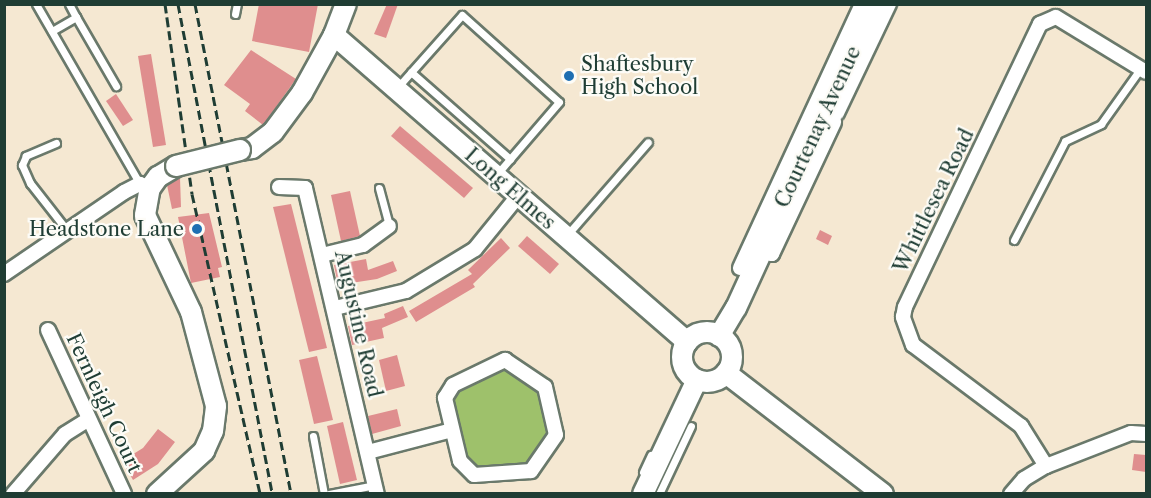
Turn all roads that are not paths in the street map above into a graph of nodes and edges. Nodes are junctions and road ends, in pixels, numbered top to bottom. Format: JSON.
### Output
{"nodes":[{"id":1,"x":36,"y":4,"type":"edge"},
{"id":2,"x":69,"y":4,"type":"edge"},
{"id":3,"x":237,"y":4,"type":"edge"},
{"id":4,"x":346,"y":4,"type":"edge"},
{"id":5,"x":862,"y":4,"type":"edge"},
{"id":6,"x":875,"y":4,"type":"edge"},
{"id":7,"x":888,"y":4,"type":"edge"},
{"id":8,"x":235,"y":14,"type":"dead end"},
{"id":9,"x":76,"y":17,"type":"junction"},
{"id":10,"x":52,"y":31,"type":"junction"},
{"id":11,"x":334,"y":35,"type":"junction"},
{"id":12,"x":1144,"y":70,"type":"edge"},
{"id":13,"x":411,"y":72,"type":"junction"},
{"id":14,"x":116,"y":86,"type":"dead end"},
{"id":15,"x":396,"y":89,"type":"junction"},
{"id":16,"x":832,"y":107,"type":"junction"},
{"id":17,"x":648,"y":142,"type":"dead end"},
{"id":18,"x":56,"y":143,"type":"dead end"},
{"id":19,"x":510,"y":159,"type":"junction"},
{"id":20,"x":495,"y":176,"type":"junction"},
{"id":21,"x":145,"y":186,"type":"junction"},
{"id":22,"x":279,"y":187,"type":"dead end"},
{"id":23,"x":379,"y":188,"type":"dead end"},
{"id":24,"x":518,"y":196,"type":"junction"},
{"id":25,"x":389,"y":226,"type":"joint"},
{"id":26,"x":66,"y":229,"type":"junction"},
{"id":27,"x":565,"y":237,"type":"junction"},
{"id":28,"x":1014,"y":240,"type":"dead end"},
{"id":29,"x":755,"y":248,"type":"junction"},
{"id":30,"x":322,"y":255,"type":"junction"},
{"id":31,"x":740,"y":268,"type":"dead end"},
{"id":32,"x":4,"y":274,"type":"edge"},
{"id":33,"x":335,"y":308,"type":"junction"},
{"id":34,"x":48,"y":330,"type":"dead end"},
{"id":35,"x":719,"y":336,"type":"junction"},
{"id":36,"x":687,"y":342,"type":"junction"},
{"id":37,"x":726,"y":373,"type":"junction"},
{"id":38,"x":697,"y":380,"type":"junction"},
{"id":39,"x":89,"y":419,"type":"junction"},
{"id":40,"x":691,"y":426,"type":"dead end"},
{"id":41,"x":452,"y":430,"type":"junction"},
{"id":42,"x":1146,"y":434,"type":"edge"},
{"id":43,"x":313,"y":436,"type":"dead end"},
{"id":44,"x":368,"y":452,"type":"junction"},
{"id":45,"x":661,"y":459,"type":"junction"},
{"id":46,"x":1046,"y":466,"type":"junction"},
{"id":47,"x":645,"y":487,"type":"edge"},
{"id":48,"x":376,"y":489,"type":"edge"},
{"id":49,"x":14,"y":494,"type":"edge"},
{"id":50,"x":124,"y":494,"type":"edge"},
{"id":51,"x":158,"y":494,"type":"edge"},
{"id":52,"x":327,"y":494,"type":"edge"},
{"id":53,"x":883,"y":494,"type":"edge"},
{"id":54,"x":1011,"y":494,"type":"edge"}],
"edges":[{"from":1,"to":10,"type":"lane"},
{"from":2,"to":9,"type":"lane"},
{"from":3,"to":8,"type":"lane"},
{"from":4,"to":11,"type":"street"},
{"from":5,"to":16,"type":"street","name":"Courtenay Avenue"},
{"from":6,"to":16,"type":"street","name":"Courtenay Avenue"},
{"from":7,"to":16,"type":"street","name":"Courtenay Avenue"},
{"from":9,"to":10,"type":"lane"},
{"from":9,"to":14,"type":"lane"},
{"from":10,"to":21,"type":"lane"},
{"from":11,"to":15,"type":"street","name":"Long Elmes"},
{"from":11,"to":21,"type":"street","bridge":true},
{"from":12,"to":28,"type":"lane"},
{"from":12,"to":46,"type":"street","name":"Whittlesea Road"},
{"from":13,"to":15,"type":"lane"},
{"from":13,"to":19,"type":"lane"},
{"from":13,"to":19,"type":"lane"},
{"from":15,"to":20,"type":"street","name":"Long Elmes"},
{"from":16,"to":29,"type":"street","name":"Courtenay Avenue"},
{"from":16,"to":29,"type":"street","name":"Courtenay Avenue"},
{"from":17,"to":27,"type":"lane"},
{"from":18,"to":26,"type":"lane"},
{"from":19,"to":20,"type":"lane"},
{"from":20,"to":24,"type":"street","name":"Long Elmes"},
{"from":21,"to":26,"type":"street"},
{"from":21,"to":51,"type":"street"},
{"from":22,"to":30,"type":"street","name":"Augustine Road"},
{"from":23,"to":25,"type":"lane"},
{"from":24,"to":27,"type":"street","name":"Long Elmes"},
{"from":24,"to":33,"type":"street"},
{"from":25,"to":30,"type":"street"},
{"from":26,"to":32,"type":"street"},
{"from":27,"to":36,"type":"street","name":"Long Elmes"},
{"from":29,"to":31,"type":"street","name":"Courtenay Avenue"},
{"from":29,"to":35,"type":"street","name":"Courtenay Avenue"},
{"from":30,"to":33,"type":"street","name":"Augustine Road"},
{"from":33,"to":44,"type":"street","name":"Augustine Road"},
{"from":34,"to":39,"type":"street","name":"Fernleigh Court"},
{"from":35,"to":36,"type":"street"},
{"from":35,"to":37,"type":"street"},
{"from":36,"to":38,"type":"street"},
{"from":37,"to":38,"type":"street"},
{"from":37,"to":53,"type":"street"},
{"from":38,"to":45,"type":"street"},
{"from":39,"to":49,"type":"street"},
{"from":39,"to":50,"type":"street","name":"Fernleigh Court"},
{"from":40,"to":45,"type":"lane"},
{"from":41,"to":41,"type":"street"},
{"from":41,"to":44,"type":"street"},
{"from":42,"to":46,"type":"street"},
{"from":43,"to":52,"type":"lane"},
{"from":44,"to":48,"type":"street","name":"Augustine Road"},
{"from":45,"to":47,"type":"street"},
{"from":46,"to":54,"type":"street"},
{"from":48,"to":52,"type":"lane"}]}
